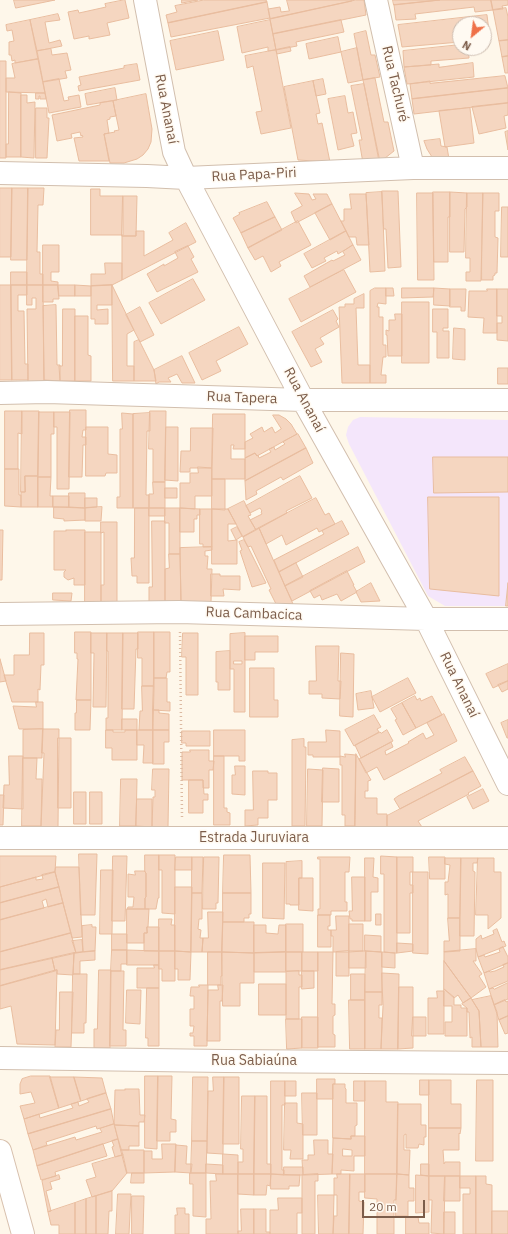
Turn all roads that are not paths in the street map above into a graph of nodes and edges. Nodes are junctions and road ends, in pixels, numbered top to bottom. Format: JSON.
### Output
{"nodes":[{"id":1,"x":145,"y":0,"type":"edge"},
{"id":2,"x":376,"y":0,"type":"edge"},
{"id":3,"x":413,"y":168,"type":"junction"},
{"id":4,"x":508,"y":168,"type":"edge"},
{"id":5,"x":0,"y":173,"type":"edge"},
{"id":6,"x":186,"y":178,"type":"junction"},
{"id":7,"x":0,"y":393,"type":"edge"},
{"id":8,"x":303,"y":400,"type":"junction"},
{"id":9,"x":508,"y":400,"type":"edge"},
{"id":10,"x":0,"y":614,"type":"edge"},
{"id":11,"x":426,"y":619,"type":"junction"},
{"id":12,"x":508,"y":619,"type":"edge"},
{"id":13,"x":508,"y":784,"type":"edge"},
{"id":14,"x":0,"y":838,"type":"edge"},
{"id":15,"x":508,"y":838,"type":"edge"},
{"id":16,"x":0,"y":1058,"type":"edge"},
{"id":17,"x":508,"y":1063,"type":"edge"},
{"id":18,"x":0,"y":1151,"type":"edge"},
{"id":19,"x":23,"y":1234,"type":"edge"}],
"edges":[{"from":1,"to":6,"type":"street","name":"Rua Ananaí"},
{"from":2,"to":3,"type":"street","name":"Rua Tachuré"},
{"from":3,"to":4,"type":"street","name":"Rua Papa-Piri"},
{"from":3,"to":6,"type":"street","name":"Rua Papa-Piri"},
{"from":5,"to":6,"type":"street","name":"Rua Papa-Piri"},
{"from":6,"to":8,"type":"street","name":"Rua Ananaí"},
{"from":7,"to":8,"type":"street","name":"Rua Tapera"},
{"from":8,"to":9,"type":"street","name":"Rua Tapera"},
{"from":8,"to":11,"type":"street","name":"Rua Ananaí"},
{"from":10,"to":11,"type":"street","name":"Rua Cambacica"},
{"from":11,"to":12,"type":"street","name":"Rua Cambacica"},
{"from":11,"to":13,"type":"street","name":"Rua Ananaí"},
{"from":14,"to":15,"type":"street","name":"Estrada Juruviara"},
{"from":16,"to":17,"type":"street","name":"Rua Sabiaúna"},
{"from":18,"to":19,"type":"street"}]}
